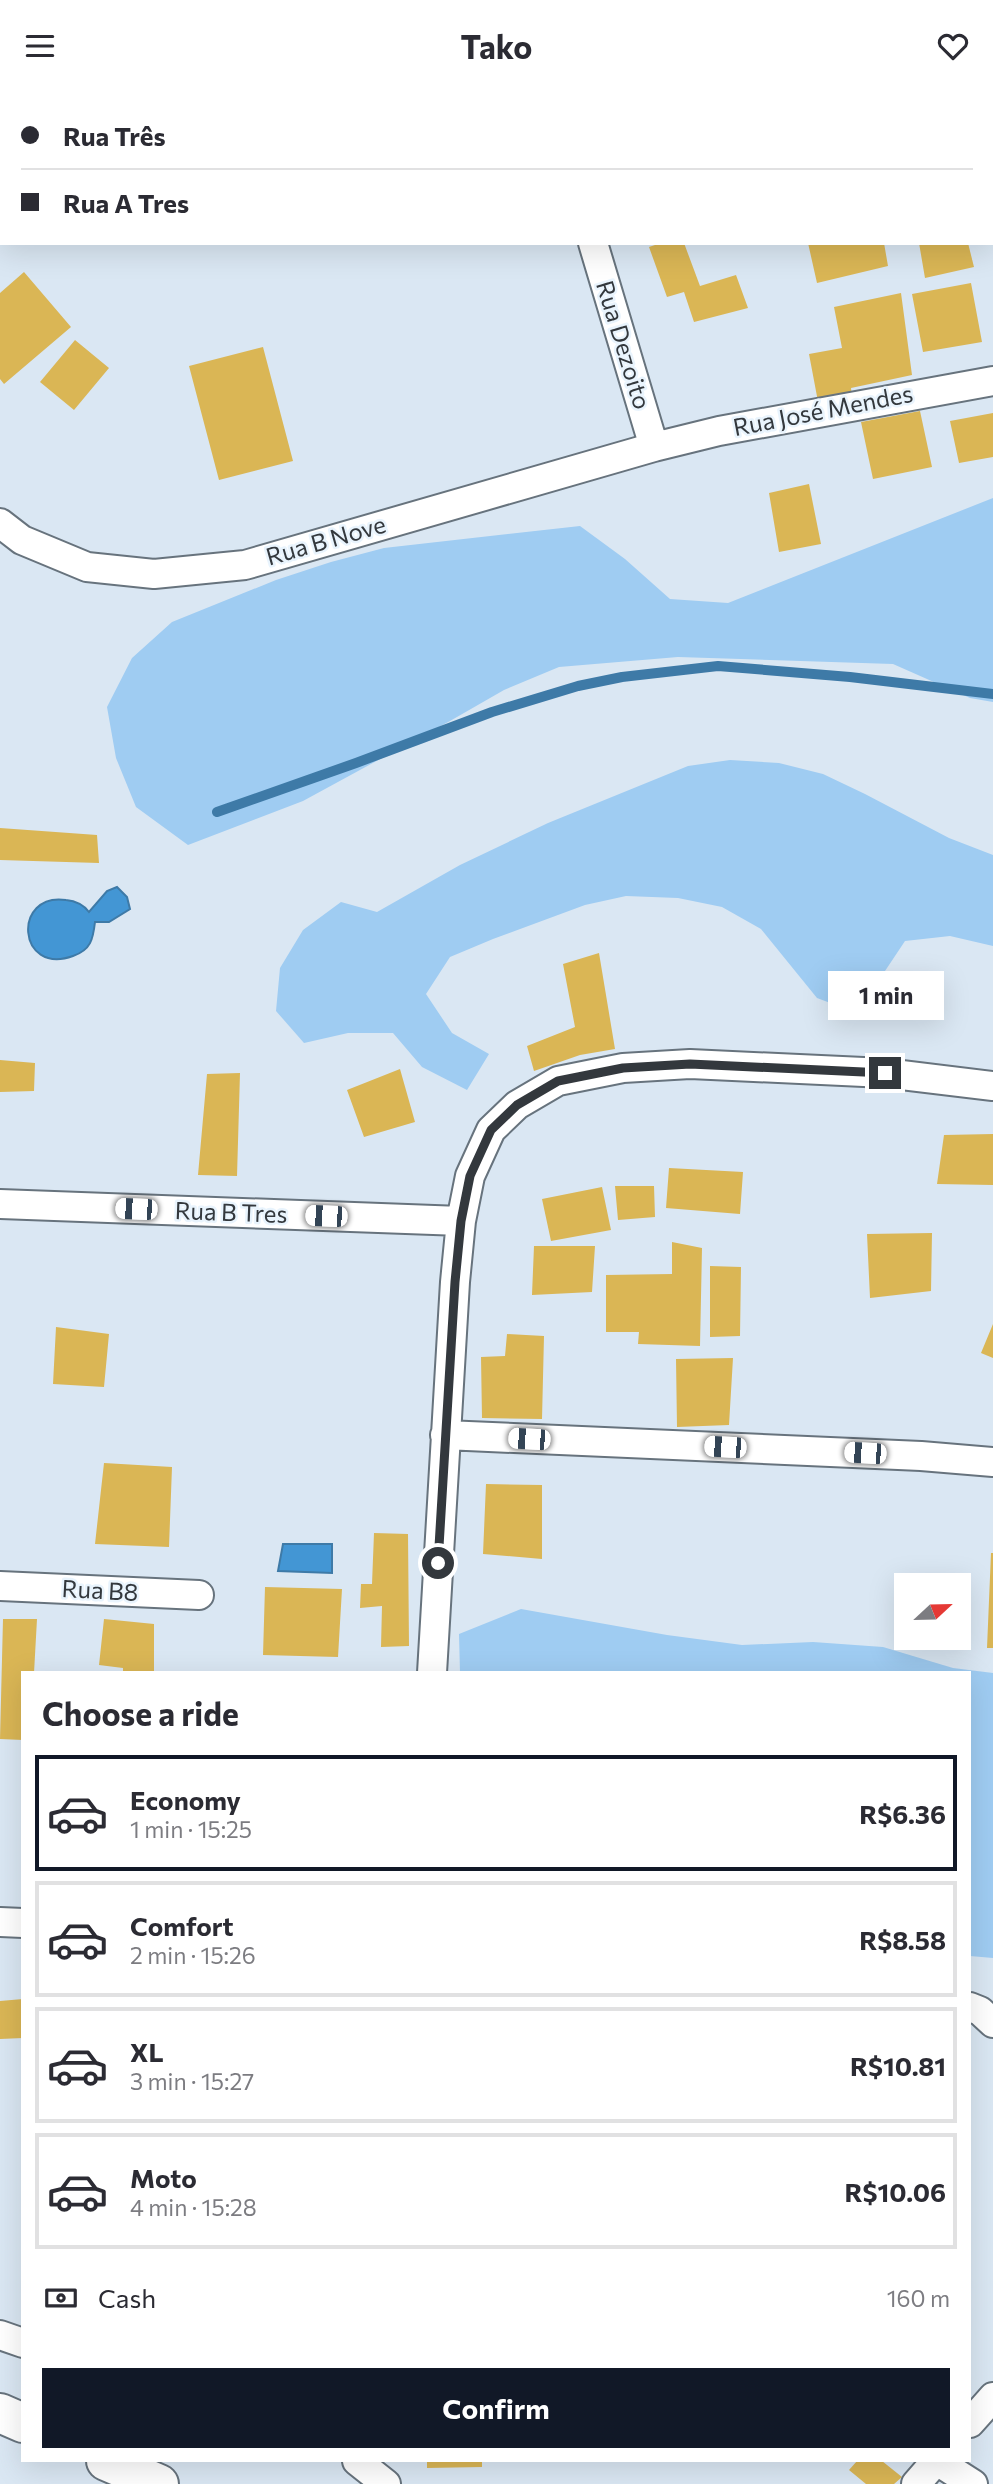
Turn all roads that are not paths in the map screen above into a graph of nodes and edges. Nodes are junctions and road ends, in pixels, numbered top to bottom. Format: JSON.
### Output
{"nodes":[{"id":1,"x":594,"y":245,"type":"edge"},
{"id":2,"x":993,"y":381,"type":"edge"},
{"id":3,"x":654,"y":447,"type":"junction"},
{"id":4,"x":0,"y":523,"type":"edge"},
{"id":5,"x":993,"y":1086,"type":"edge"},
{"id":6,"x":0,"y":1204,"type":"edge"},
{"id":7,"x":461,"y":1221,"type":"junction"},
{"id":8,"x":445,"y":1435,"type":"junction"},
{"id":9,"x":993,"y":1462,"type":"edge"},
{"id":10,"x":0,"y":1586,"type":"edge"},
{"id":11,"x":199,"y":1595,"type":"dead end"},
{"id":12,"x":432,"y":1671,"type":"edge"},
{"id":13,"x":0,"y":1922,"type":"edge"},
{"id":14,"x":21,"y":1923,"type":"edge"},
{"id":15,"x":971,"y":2007,"type":"edge"},
{"id":16,"x":993,"y":2023,"type":"edge"},
{"id":17,"x":0,"y":2335,"type":"edge"},
{"id":18,"x":21,"y":2342,"type":"edge"},
{"id":19,"x":993,"y":2397,"type":"edge"},
{"id":20,"x":0,"y":2413,"type":"edge"},
{"id":21,"x":21,"y":2422,"type":"edge"},
{"id":22,"x":971,"y":2422,"type":"edge"},
{"id":23,"x":108,"y":2462,"type":"edge"},
{"id":24,"x":358,"y":2462,"type":"edge"},
{"id":25,"x":936,"y":2462,"type":"edge"},
{"id":26,"x":939,"y":2462,"type":"edge"},
{"id":27,"x":159,"y":2484,"type":"edge"},
{"id":28,"x":386,"y":2484,"type":"edge"},
{"id":29,"x":916,"y":2484,"type":"edge"},
{"id":30,"x":973,"y":2484,"type":"edge"}],
"edges":[{"from":1,"to":3,"type":"street","name":"Rua Dezoito"},
{"from":2,"to":3,"type":"street","name":"Rua José Mendes"},
{"from":3,"to":4,"type":"street","name":"Rua B Nove"},
{"from":5,"to":7,"type":"street"},
{"from":6,"to":7,"type":"street","name":"Rua B Tres"},
{"from":7,"to":8,"type":"street"},
{"from":8,"to":9,"type":"street"},
{"from":8,"to":12,"type":"street"},
{"from":10,"to":11,"type":"street","name":"Rua B8"},
{"from":13,"to":14,"type":"street"},
{"from":15,"to":16,"type":"street"},
{"from":17,"to":18,"type":"street"},
{"from":19,"to":22,"type":"street"},
{"from":20,"to":21,"type":"main road"},
{"from":23,"to":27,"type":"main road"},
{"from":24,"to":28,"type":"street"},
{"from":25,"to":29,"type":"street"},
{"from":26,"to":30,"type":"street"}]}
